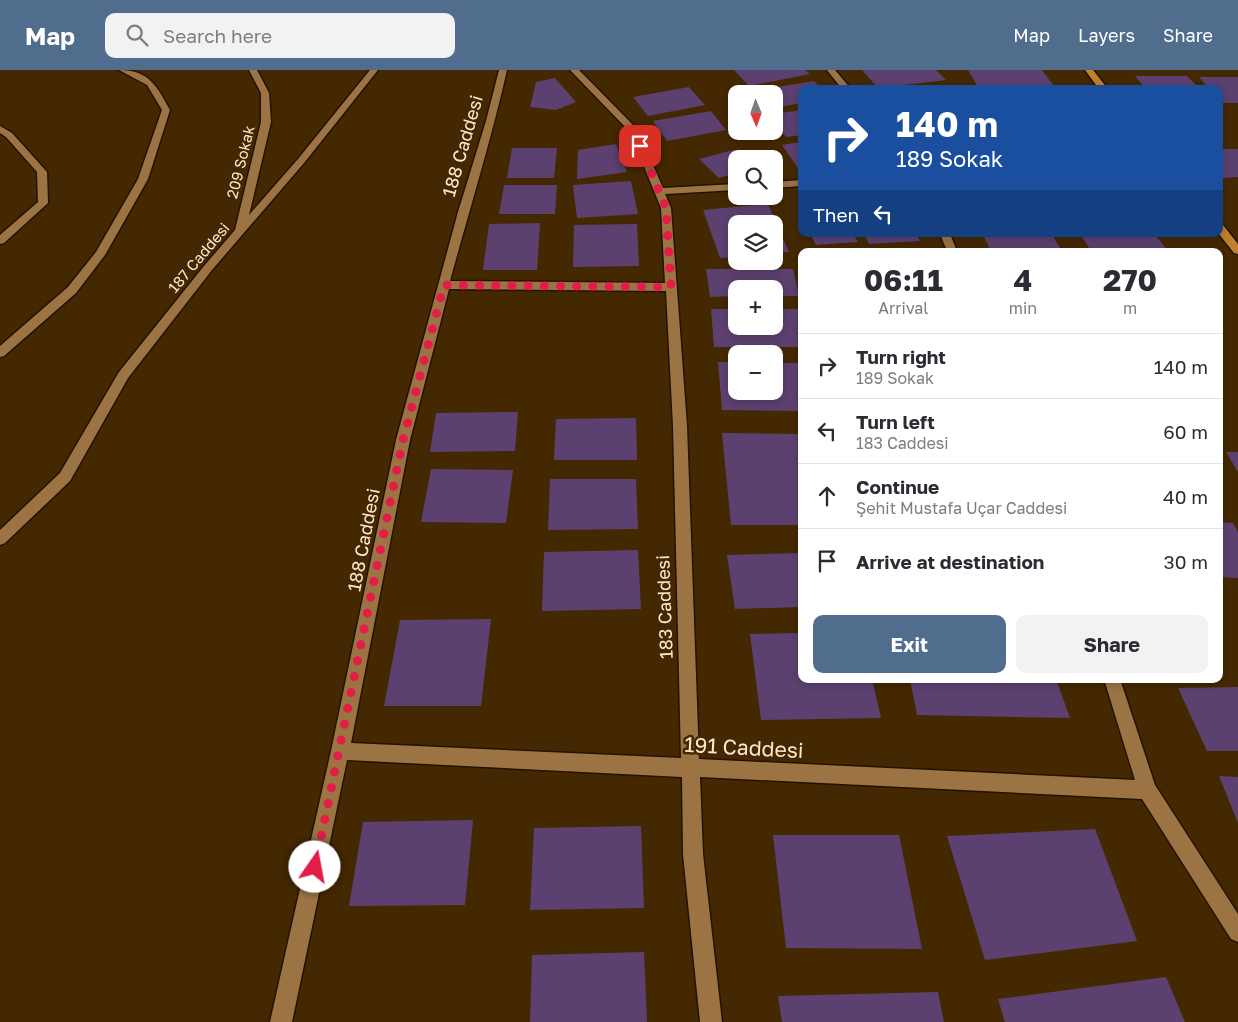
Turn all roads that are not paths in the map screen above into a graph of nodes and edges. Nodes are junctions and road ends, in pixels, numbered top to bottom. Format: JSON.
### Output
{"nodes":[{"id":1,"x":123,"y":70,"type":"edge"},
{"id":2,"x":253,"y":70,"type":"edge"},
{"id":3,"x":374,"y":70,"type":"edge"},
{"id":4,"x":503,"y":70,"type":"edge"},
{"id":5,"x":574,"y":70,"type":"edge"},
{"id":6,"x":831,"y":70,"type":"edge"},
{"id":7,"x":1088,"y":70,"type":"edge"},
{"id":8,"x":844,"y":85,"type":"edge"},
{"id":9,"x":1101,"y":85,"type":"edge"},
{"id":10,"x":0,"y":129,"type":"edge"},
{"id":11,"x":798,"y":183,"type":"edge"},
{"id":12,"x":783,"y":184,"type":"edge"},
{"id":13,"x":728,"y":187,"type":"edge"},
{"id":14,"x":659,"y":191,"type":"junction"},
{"id":15,"x":1223,"y":232,"type":"edge"},
{"id":16,"x":239,"y":233,"type":"junction"},
{"id":17,"x":0,"y":241,"type":"edge"},
{"id":18,"x":1238,"y":251,"type":"edge"},
{"id":19,"x":444,"y":285,"type":"junction"},
{"id":20,"x":671,"y":287,"type":"junction"},
{"id":21,"x":0,"y":352,"type":"edge"},
{"id":22,"x":0,"y":539,"type":"edge"},
{"id":23,"x":1113,"y":683,"type":"edge"},
{"id":24,"x":340,"y":751,"type":"junction"},
{"id":25,"x":690,"y":768,"type":"junction"},
{"id":26,"x":1146,"y":790,"type":"junction"},
{"id":27,"x":1238,"y":932,"type":"edge"},
{"id":28,"x":281,"y":1022,"type":"edge"},
{"id":29,"x":711,"y":1022,"type":"edge"}],
"edges":[{"from":1,"to":21,"type":"street"},
{"from":2,"to":16,"type":"street","name":"209 Sokak"},
{"from":3,"to":16,"type":"street","name":"187 Caddesi"},
{"from":4,"to":19,"type":"street","name":"188 Caddesi"},
{"from":5,"to":14,"type":"street","name":"183 Caddesi"},
{"from":6,"to":8,"type":"street"},
{"from":7,"to":9,"type":"main road"},
{"from":10,"to":17,"type":"street"},
{"from":11,"to":12,"type":"street"},
{"from":13,"to":14,"type":"street"},
{"from":14,"to":20,"type":"street","name":"183 Caddesi"},
{"from":15,"to":18,"type":"main road"},
{"from":16,"to":22,"type":"street","name":"187 Caddesi"},
{"from":19,"to":20,"type":"street"},
{"from":19,"to":24,"type":"street","name":"188 Caddesi"},
{"from":20,"to":25,"type":"street","name":"183 Caddesi"},
{"from":23,"to":26,"type":"street"},
{"from":24,"to":25,"type":"street","name":"191 Caddesi"},
{"from":24,"to":28,"type":"street","name":"188 Caddesi"},
{"from":25,"to":26,"type":"street","name":"191 Caddesi"},
{"from":25,"to":29,"type":"street","name":"183 Caddesi"},
{"from":26,"to":27,"type":"street"}]}
